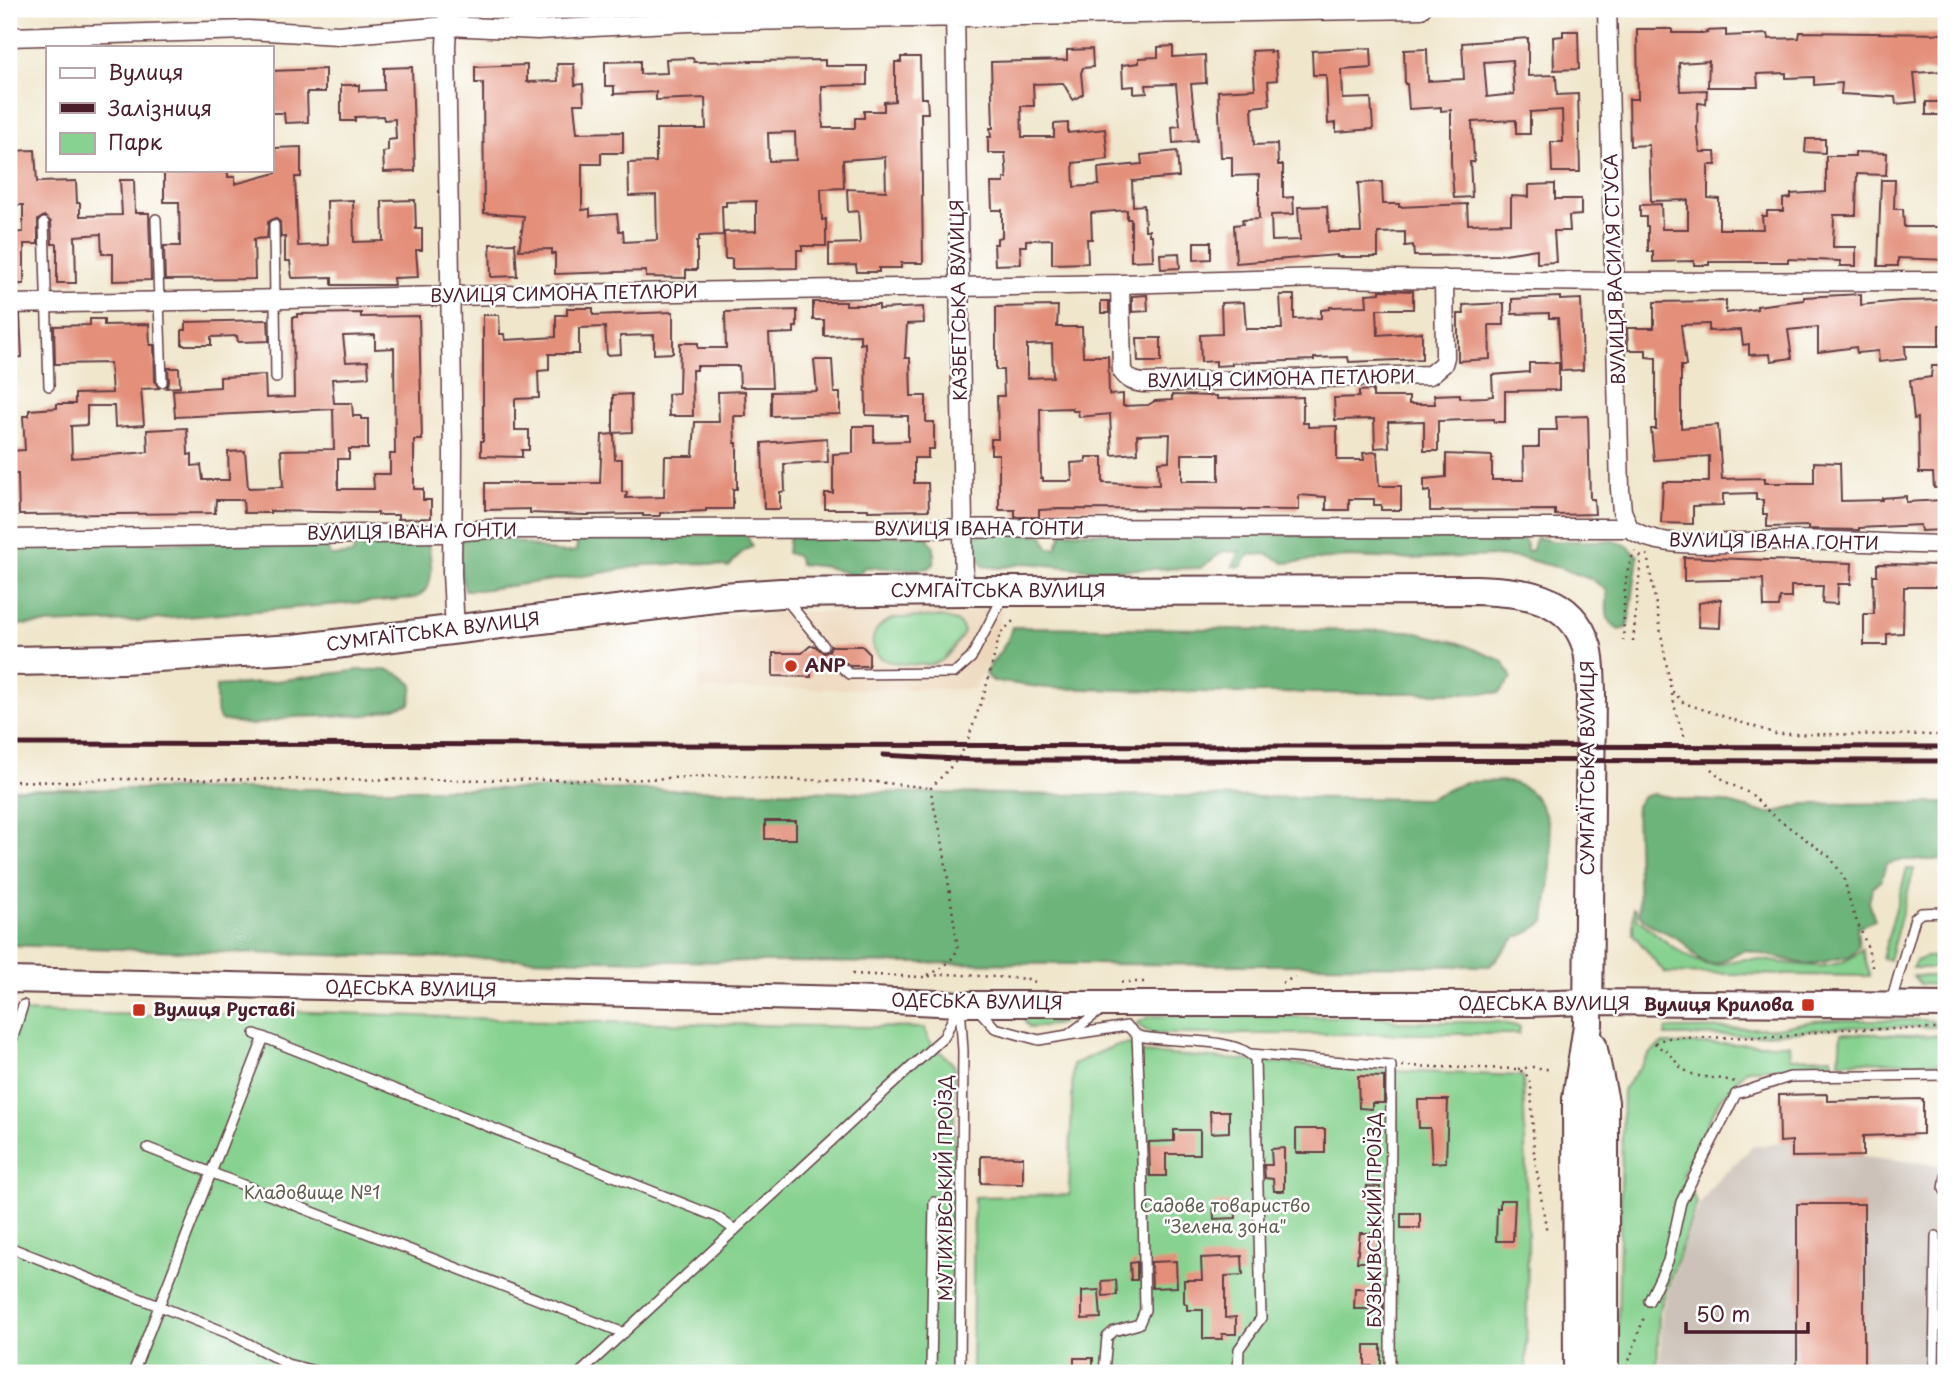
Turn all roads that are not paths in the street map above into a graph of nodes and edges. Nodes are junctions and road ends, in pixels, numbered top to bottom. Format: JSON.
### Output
{"nodes":[{"id":1,"x":1421,"y":9,"type":"edge"},
{"id":2,"x":1607,"y":9,"type":"edge"},
{"id":3,"x":955,"y":14,"type":"edge"},
{"id":4,"x":448,"y":18,"type":"edge"},
{"id":5,"x":9,"y":37,"type":"edge"},
{"id":6,"x":156,"y":219,"type":"dead end"},
{"id":7,"x":44,"y":223,"type":"dead end"},
{"id":8,"x":274,"y":225,"type":"dead end"},
{"id":9,"x":1444,"y":279,"type":"junction"},
{"id":10,"x":1946,"y":281,"type":"edge"},
{"id":11,"x":1616,"y":282,"type":"junction"},
{"id":12,"x":1119,"y":284,"type":"junction"},
{"id":13,"x":958,"y":285,"type":"junction"},
{"id":14,"x":450,"y":296,"type":"junction"},
{"id":15,"x":275,"y":300,"type":"junction"},
{"id":16,"x":159,"y":302,"type":"junction"},
{"id":17,"x":9,"y":304,"type":"edge"},
{"id":18,"x":47,"y":304,"type":"junction"},
{"id":19,"x":276,"y":378,"type":"dead end"},
{"id":20,"x":162,"y":382,"type":"dead end"},
{"id":21,"x":50,"y":386,"type":"dead end"},
{"id":22,"x":962,"y":529,"type":"junction"},
{"id":23,"x":453,"y":531,"type":"junction"},
{"id":24,"x":1637,"y":536,"type":"junction"},
{"id":25,"x":9,"y":539,"type":"edge"},
{"id":26,"x":1946,"y":545,"type":"edge"},
{"id":27,"x":964,"y":591,"type":"junction"},
{"id":28,"x":1007,"y":591,"type":"junction"},
{"id":29,"x":781,"y":593,"type":"junction"},
{"id":30,"x":455,"y":630,"type":"junction"},
{"id":31,"x":824,"y":646,"type":"dead end"},
{"id":32,"x":9,"y":661,"type":"edge"},
{"id":33,"x":840,"y":666,"type":"dead end"},
{"id":34,"x":1946,"y":912,"type":"edge"},
{"id":35,"x":9,"y":980,"type":"edge"},
{"id":36,"x":1110,"y":993,"type":"junction"},
{"id":37,"x":967,"y":1004,"type":"junction"},
{"id":38,"x":23,"y":1005,"type":"dead end"},
{"id":39,"x":1890,"y":1005,"type":"junction"},
{"id":40,"x":1946,"y":1005,"type":"edge"},
{"id":41,"x":1588,"y":1014,"type":"junction"},
{"id":42,"x":1068,"y":1035,"type":"junction"},
{"id":43,"x":1137,"y":1035,"type":"junction"},
{"id":44,"x":9,"y":1050,"type":"edge"},
{"id":45,"x":1253,"y":1057,"type":"junction"},
{"id":46,"x":1946,"y":1074,"type":"edge"},
{"id":47,"x":148,"y":1148,"type":"dead end"},
{"id":48,"x":211,"y":1172,"type":"junction"},
{"id":49,"x":1946,"y":1176,"type":"edge"},
{"id":50,"x":1946,"y":1192,"type":"edge"},
{"id":51,"x":934,"y":1202,"type":"dead end"},
{"id":52,"x":735,"y":1230,"type":"junction"},
{"id":53,"x":1937,"y":1236,"type":"dead end"},
{"id":54,"x":9,"y":1247,"type":"edge"},
{"id":55,"x":1648,"y":1301,"type":"road end"},
{"id":56,"x":159,"y":1306,"type":"junction"},
{"id":57,"x":624,"y":1333,"type":"junction"},
{"id":58,"x":133,"y":1373,"type":"edge"},
{"id":59,"x":323,"y":1373,"type":"edge"},
{"id":60,"x":580,"y":1373,"type":"edge"},
{"id":61,"x":931,"y":1373,"type":"edge"},
{"id":62,"x":960,"y":1373,"type":"edge"},
{"id":63,"x":1104,"y":1373,"type":"edge"},
{"id":64,"x":1238,"y":1373,"type":"edge"},
{"id":65,"x":1391,"y":1373,"type":"edge"},
{"id":66,"x":1578,"y":1373,"type":"edge"},
{"id":67,"x":1604,"y":1373,"type":"edge"},
{"id":68,"x":1934,"y":1373,"type":"edge"}],
"edges":[{"from":1,"to":3,"type":"street"},
{"from":2,"to":11,"type":"street","name":"ВУЛИЦЯ ВАСИЛЯ СТУСА"},
{"from":3,"to":4,"type":"street"},
{"from":3,"to":13,"type":"street","name":"КАЗБЕТСЬКА ВУЛИЦЯ"},
{"from":4,"to":5,"type":"street"},
{"from":4,"to":14,"type":"street"},
{"from":6,"to":16,"type":"lane"},
{"from":7,"to":18,"type":"lane"},
{"from":8,"to":15,"type":"lane"},
{"from":9,"to":11,"type":"street","name":"ВУЛИЦЯ СИМОНА ПЕТЛЮРИ"},
{"from":9,"to":12,"type":"street","name":"ВУЛИЦЯ СИМОНА ПЕТЛЮРИ"},
{"from":9,"to":12,"type":"street","name":"ВУЛИЦЯ СИМОНА ПЕТЛЮРИ"},
{"from":10,"to":11,"type":"street","name":"ВУЛИЦЯ СИМОНА ПЕТЛЮРИ"},
{"from":11,"to":24,"type":"street","name":"ВУЛИЦЯ ВАСИЛЯ СТУСА"},
{"from":12,"to":13,"type":"street","name":"ВУЛИЦЯ СИМОНА ПЕТЛЮРИ"},
{"from":13,"to":14,"type":"street","name":"ВУЛИЦЯ СИМОНА ПЕТЛЮРИ"},
{"from":13,"to":22,"type":"street","name":"КАЗБЕТСЬКА ВУЛИЦЯ"},
{"from":14,"to":15,"type":"street","name":"ВУЛИЦЯ СИМОНА ПЕТЛЮРИ"},
{"from":14,"to":23,"type":"street"},
{"from":15,"to":16,"type":"street","name":"ВУЛИЦЯ СИМОНА ПЕТЛЮРИ"},
{"from":15,"to":19,"type":"lane"},
{"from":16,"to":18,"type":"street","name":"ВУЛИЦЯ СИМОНА ПЕТЛЮРИ"},
{"from":16,"to":20,"type":"lane"},
{"from":17,"to":18,"type":"street","name":"ВУЛИЦЯ СИМОНА ПЕТЛЮРИ"},
{"from":18,"to":21,"type":"lane"},
{"from":22,"to":23,"type":"street","name":"ВУЛИЦЯ ІВАНА ГОНТИ"},
{"from":22,"to":24,"type":"street","name":"ВУЛИЦЯ ІВАНА ГОНТИ"},
{"from":22,"to":27,"type":"street","name":"КАЗБЕТСЬКА ВУЛИЦЯ"},
{"from":23,"to":25,"type":"street","name":"ВУЛИЦЯ ІВАНА ГОНТИ"},
{"from":23,"to":30,"type":"street"},
{"from":24,"to":26,"type":"street","name":"ВУЛИЦЯ ІВАНА ГОНТИ"},
{"from":27,"to":28,"type":"main road","name":"СУМГАЇТСЬКА ВУЛИЦЯ"},
{"from":27,"to":29,"type":"main road","name":"СУМГАЇТСЬКА ВУЛИЦЯ"},
{"from":28,"to":33,"type":"lane"},
{"from":28,"to":41,"type":"main road","name":"СУМГАЇТСЬКА ВУЛИЦЯ"},
{"from":29,"to":30,"type":"main road","name":"СУМГАЇТСЬКА ВУЛИЦЯ"},
{"from":29,"to":31,"type":"lane"},
{"from":30,"to":32,"type":"main road","name":"СУМГАЇТСЬКА ВУЛИЦЯ"},
{"from":34,"to":39,"type":"lane"},
{"from":35,"to":37,"type":"main road","name":"ОДЕСЬКА ВУЛИЦЯ"},
{"from":36,"to":37,"type":"main road","name":"ОДЕСЬКА ВУЛИЦЯ"},
{"from":36,"to":41,"type":"main road","name":"ОДЕСЬКА ВУЛИЦЯ"},
{"from":36,"to":42,"type":"lane"},
{"from":37,"to":42,"type":"lane"},
{"from":37,"to":52,"type":"lane"},
{"from":37,"to":62,"type":"lane","name":"МУТИХІВСЬКИЙ ПРОЇЗД"},
{"from":38,"to":44,"type":"lane"},
{"from":39,"to":40,"type":"main road","name":"ОДЕСЬКА ВУЛИЦЯ"},
{"from":39,"to":41,"type":"main road","name":"ОДЕСЬКА ВУЛИЦЯ"},
{"from":41,"to":66,"type":"main road","name":"СУМГАЇТСЬКА ВУЛИЦЯ"},
{"from":41,"to":67,"type":"main road","name":"СУМГАЇТСЬКА ВУЛИЦЯ"},
{"from":42,"to":43,"type":"lane"},
{"from":43,"to":45,"type":"lane"},
{"from":43,"to":63,"type":"lane"},
{"from":45,"to":64,"type":"lane"},
{"from":45,"to":65,"type":"lane","name":"БУЗЬКІВСЬКИЙ ПРОЇЗД"},
{"from":46,"to":55,"type":"lane"},
{"from":47,"to":48,"type":"lane"},
{"from":48,"to":52,"type":"lane"},
{"from":48,"to":56,"type":"lane"},
{"from":48,"to":57,"type":"lane"},
{"from":49,"to":50,"type":"lane"},
{"from":51,"to":61,"type":"lane"},
{"from":52,"to":57,"type":"lane"},
{"from":53,"to":68,"type":"lane"},
{"from":54,"to":56,"type":"lane"},
{"from":56,"to":58,"type":"lane"},
{"from":56,"to":59,"type":"lane"},
{"from":57,"to":60,"type":"lane"}]}
